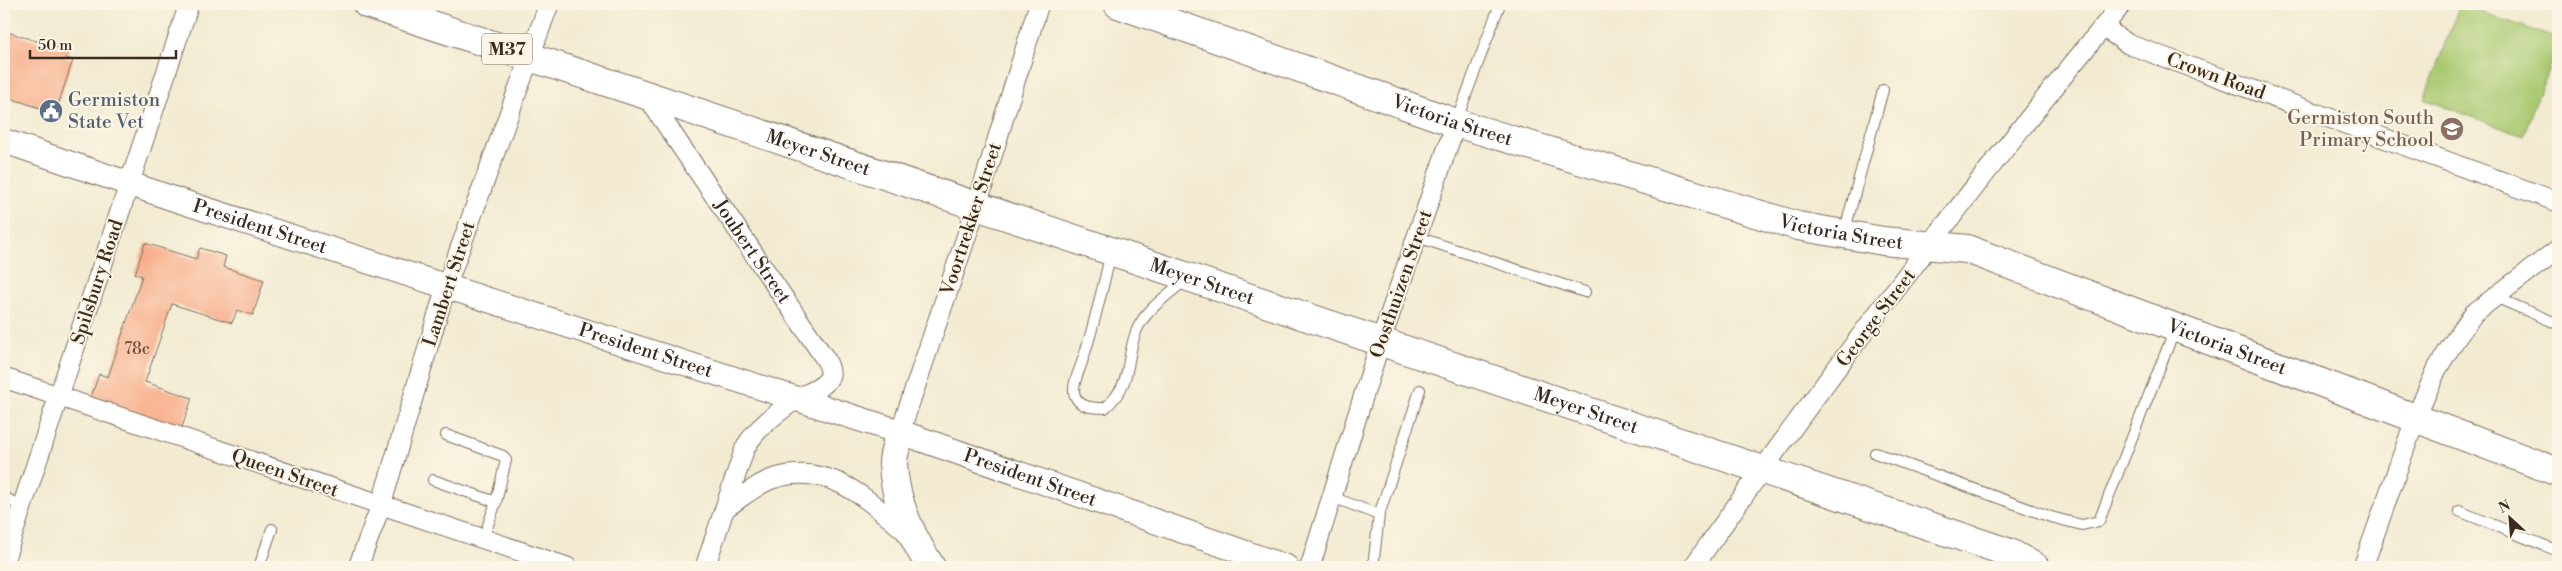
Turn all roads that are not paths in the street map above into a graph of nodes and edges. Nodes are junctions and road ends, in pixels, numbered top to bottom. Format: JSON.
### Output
{"nodes":[{"id":1,"x":189,"y":4,"type":"edge"},
{"id":2,"x":367,"y":4,"type":"edge"},
{"id":3,"x":548,"y":4,"type":"edge"},
{"id":4,"x":1039,"y":4,"type":"edge"},
{"id":5,"x":1118,"y":4,"type":"edge"},
{"id":6,"x":1500,"y":4,"type":"edge"},
{"id":7,"x":2122,"y":4,"type":"edge"},
{"id":8,"x":2103,"y":27,"type":"junction"},
{"id":9,"x":529,"y":56,"type":"junction"},
{"id":10,"x":1883,"y":90,"type":"dead end"},
{"id":11,"x":646,"y":95,"type":"junction"},
{"id":12,"x":1456,"y":123,"type":"junction"},
{"id":13,"x":4,"y":141,"type":"edge"},
{"id":14,"x":130,"y":184,"type":"junction"},
{"id":15,"x":2558,"y":202,"type":"edge"},
{"id":16,"x":976,"y":208,"type":"junction"},
{"id":17,"x":1843,"y":234,"type":"junction"},
{"id":18,"x":1417,"y":237,"type":"junction"},
{"id":19,"x":1932,"y":244,"type":"junction"},
{"id":20,"x":2558,"y":249,"type":"edge"},
{"id":21,"x":1111,"y":253,"type":"junction"},
{"id":22,"x":1187,"y":278,"type":"junction"},
{"id":23,"x":446,"y":287,"type":"junction"},
{"id":24,"x":1585,"y":292,"type":"dead end"},
{"id":25,"x":2495,"y":296,"type":"junction"},
{"id":26,"x":2558,"y":324,"type":"edge"},
{"id":27,"x":2177,"y":326,"type":"junction"},
{"id":28,"x":1380,"y":343,"type":"junction"},
{"id":29,"x":4,"y":378,"type":"edge"},
{"id":30,"x":1420,"y":390,"type":"dead end"},
{"id":31,"x":60,"y":397,"type":"junction"},
{"id":32,"x":797,"y":399,"type":"junction"},
{"id":33,"x":2416,"y":418,"type":"junction"},
{"id":34,"x":900,"y":432,"type":"junction"},
{"id":35,"x":446,"y":435,"type":"dead end"},
{"id":36,"x":1875,"y":453,"type":"dead end"},
{"id":37,"x":1762,"y":469,"type":"junction"},
{"id":38,"x":2558,"y":472,"type":"edge"},
{"id":39,"x":434,"y":480,"type":"dead end"},
{"id":40,"x":4,"y":497,"type":"edge"},
{"id":41,"x":1332,"y":497,"type":"junction"},
{"id":42,"x":496,"y":502,"type":"junction"},
{"id":43,"x":381,"y":505,"type":"junction"},
{"id":44,"x":22,"y":507,"type":"junction"},
{"id":45,"x":727,"y":507,"type":"junction"},
{"id":46,"x":2459,"y":511,"type":"dead end"},
{"id":47,"x":1379,"y":515,"type":"junction"},
{"id":48,"x":272,"y":529,"type":"dead end"},
{"id":49,"x":911,"y":536,"type":"junction"},
{"id":50,"x":483,"y":539,"type":"junction"},
{"id":51,"x":2558,"y":552,"type":"edge"},
{"id":52,"x":4,"y":561,"type":"edge"},
{"id":53,"x":259,"y":567,"type":"edge"},
{"id":54,"x":358,"y":567,"type":"edge"},
{"id":55,"x":567,"y":567,"type":"edge"},
{"id":56,"x":705,"y":567,"type":"edge"},
{"id":57,"x":930,"y":567,"type":"edge"},
{"id":58,"x":1286,"y":567,"type":"edge"},
{"id":59,"x":1310,"y":567,"type":"edge"},
{"id":60,"x":1373,"y":567,"type":"edge"},
{"id":61,"x":1693,"y":567,"type":"edge"},
{"id":62,"x":2035,"y":567,"type":"edge"},
{"id":63,"x":2363,"y":567,"type":"edge"}],
"edges":[{"from":1,"to":14,"type":"street","name":"Spilsbury Road"},
{"from":2,"to":9,"type":"main road","name":"Meyer Street","number":"M37"},
{"from":3,"to":9,"type":"street","name":"Lambert Street"},
{"from":4,"to":16,"type":"street","name":"Voortrekker Street"},
{"from":5,"to":12,"type":"main road","name":"Victoria Street"},
{"from":6,"to":12,"type":"lane","name":"Oosthuizen Street"},
{"from":7,"to":8,"type":"street","name":"George Street"},
{"from":8,"to":15,"type":"street","name":"Crown Road"},
{"from":8,"to":19,"type":"street","name":"George Street"},
{"from":9,"to":11,"type":"main road","name":"Meyer Street","number":"M37"},
{"from":9,"to":23,"type":"street","name":"Lambert Street"},
{"from":10,"to":17,"type":"lane"},
{"from":11,"to":16,"type":"main road","name":"Meyer Street"},
{"from":11,"to":32,"type":"street","name":"Joubert Street"},
{"from":12,"to":17,"type":"main road","name":"Victoria Street"},
{"from":12,"to":18,"type":"street","name":"Oosthuizen Street"},
{"from":13,"to":14,"type":"street","name":"President Street"},
{"from":14,"to":23,"type":"street","name":"President Street"},
{"from":14,"to":31,"type":"street","name":"Spilsbury Road"},
{"from":16,"to":21,"type":"main road","name":"Meyer Street"},
{"from":16,"to":34,"type":"street","name":"Voortrekker Street"},
{"from":17,"to":19,"type":"main road","name":"Victoria Street"},
{"from":18,"to":24,"type":"lane"},
{"from":18,"to":28,"type":"street","name":"Oosthuizen Street"},
{"from":19,"to":27,"type":"main road","name":"Victoria Street"},
{"from":19,"to":37,"type":"street","name":"George Street"},
{"from":20,"to":25,"type":"street"},
{"from":21,"to":22,"type":"main road","name":"Meyer Street"},
{"from":21,"to":22,"type":"lane"},
{"from":22,"to":28,"type":"main road","name":"Meyer Street"},
{"from":23,"to":32,"type":"street","name":"President Street"},
{"from":23,"to":43,"type":"street","name":"Lambert Street"},
{"from":25,"to":26,"type":"lane"},
{"from":25,"to":33,"type":"street"},
{"from":27,"to":33,"type":"main road","name":"Victoria Street"},
{"from":27,"to":36,"type":"lane"},
{"from":28,"to":37,"type":"main road","name":"Meyer Street"},
{"from":28,"to":41,"type":"street","name":"Oosthuizen Street"},
{"from":29,"to":31,"type":"street","name":"Queen Street"},
{"from":30,"to":47,"type":"lane"},
{"from":31,"to":43,"type":"street","name":"Queen Street"},
{"from":31,"to":44,"type":"street","name":"Spilsbury Road"},
{"from":32,"to":34,"type":"street","name":"President Street"},
{"from":32,"to":45,"type":"street"},
{"from":33,"to":38,"type":"main road","name":"Victoria Street"},
{"from":33,"to":63,"type":"street"},
{"from":34,"to":49,"type":"main road"},
{"from":34,"to":58,"type":"street","name":"President Street"},
{"from":35,"to":42,"type":"lane"},
{"from":37,"to":61,"type":"street","name":"George Street"},
{"from":37,"to":62,"type":"main road","name":"Meyer Street"},
{"from":39,"to":42,"type":"lane"},
{"from":40,"to":44,"type":"lane"},
{"from":41,"to":47,"type":"lane"},
{"from":41,"to":59,"type":"street","name":"Oosthuizen Street"},
{"from":42,"to":50,"type":"lane"},
{"from":43,"to":50,"type":"street","name":"Queen Street"},
{"from":43,"to":54,"type":"street","name":"Lambert Street"},
{"from":44,"to":52,"type":"street","name":"Spilsbury Road"},
{"from":45,"to":49,"type":"street"},
{"from":45,"to":56,"type":"street"},
{"from":46,"to":51,"type":"lane"},
{"from":47,"to":60,"type":"lane"},
{"from":48,"to":53,"type":"lane"},
{"from":49,"to":57,"type":"main road"},
{"from":50,"to":55,"type":"street","name":"Queen Street"}]}
